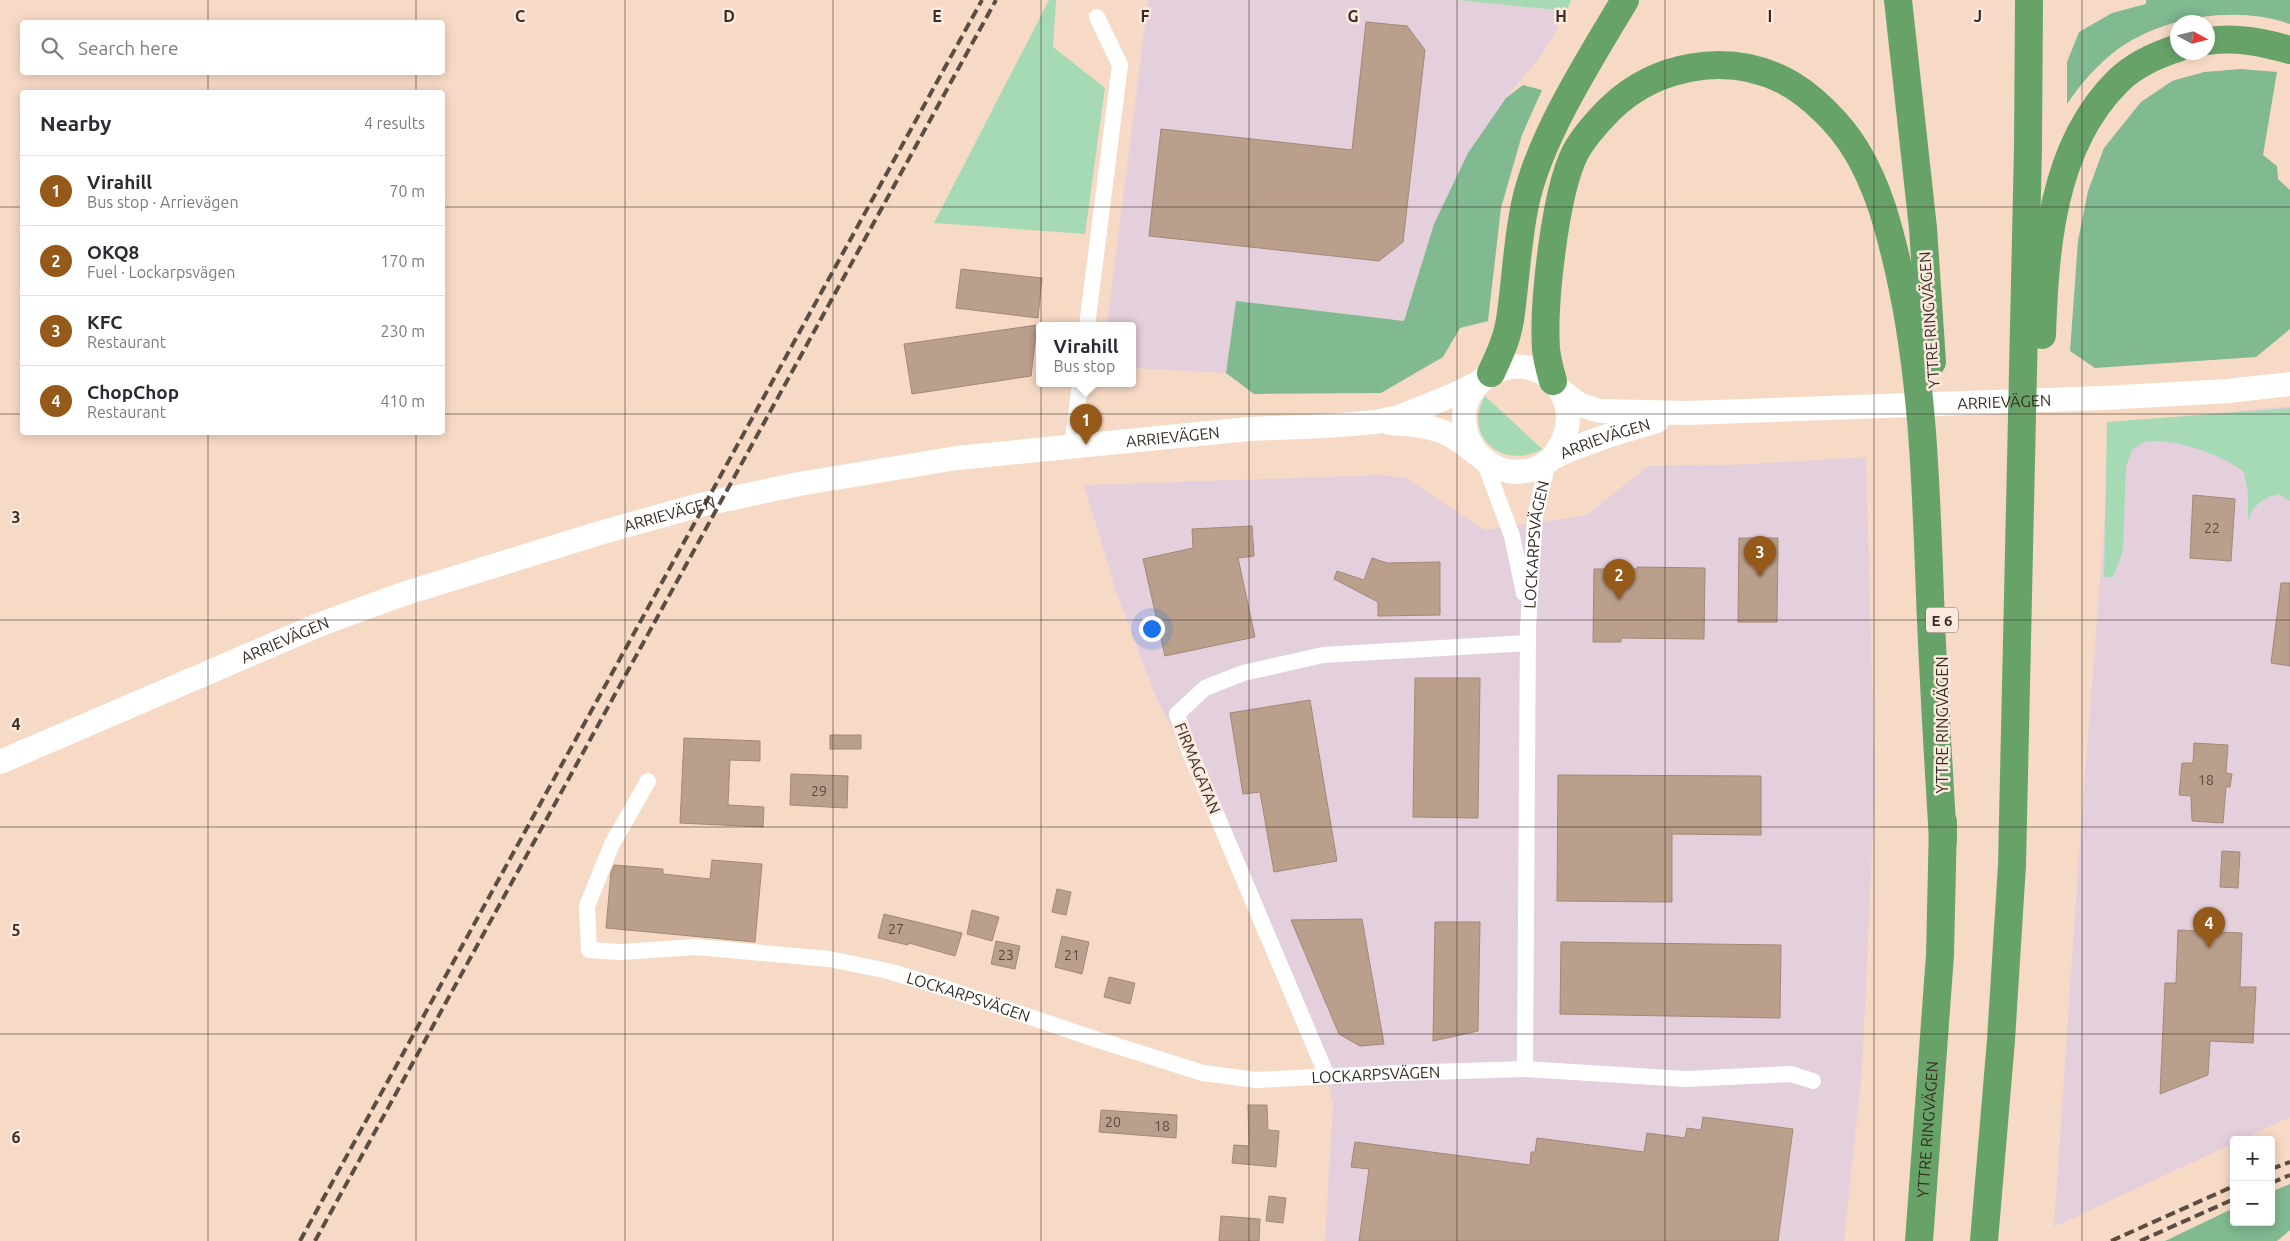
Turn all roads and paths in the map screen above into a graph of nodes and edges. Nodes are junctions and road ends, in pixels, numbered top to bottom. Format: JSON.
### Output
{"nodes":[{"id":1,"x":1625,"y":0,"type":"edge"},
{"id":2,"x":1898,"y":0,"type":"edge"},
{"id":3,"x":2028,"y":0,"type":"edge"},
{"id":4,"x":1097,"y":17,"type":"dead end"},
{"id":5,"x":2215,"y":41,"type":"edge"},
{"id":6,"x":2290,"y":50,"type":"edge"},
{"id":7,"x":2170,"y":51,"type":"edge"},
{"id":8,"x":1088,"y":322,"type":"edge"},
{"id":9,"x":1485,"y":378,"type":"junction"},
{"id":10,"x":2290,"y":384,"type":"edge"},
{"id":11,"x":1557,"y":386,"type":"junction"},
{"id":12,"x":1080,"y":387,"type":"edge"},
{"id":13,"x":1688,"y":413,"type":"junction"},
{"id":14,"x":1376,"y":422,"type":"junction"},
{"id":15,"x":1072,"y":447,"type":"junction"},
{"id":16,"x":1481,"y":458,"type":"junction"},
{"id":17,"x":1550,"y":460,"type":"junction"},
{"id":18,"x":1528,"y":635,"type":"junction"},
{"id":19,"x":0,"y":762,"type":"edge"},
{"id":20,"x":648,"y":780,"type":"dead end"},
{"id":21,"x":1943,"y":840,"type":"junction"},
{"id":22,"x":2012,"y":866,"type":"junction"},
{"id":23,"x":1525,"y":1069,"type":"junction"},
{"id":24,"x":1327,"y":1076,"type":"junction"},
{"id":25,"x":1813,"y":1081,"type":"dead end"},
{"id":26,"x":1919,"y":1241,"type":"edge"},
{"id":27,"x":1984,"y":1241,"type":"edge"}],
"edges":[{"from":1,"to":9,"type":"highway"},
{"from":2,"to":21,"type":"highway","name":"YTTRE RINGVÄGEN","number":"E 6"},
{"from":3,"to":22,"type":"highway"},
{"from":4,"to":8,"type":"street"},
{"from":5,"to":6,"type":"highway"},
{"from":7,"to":22,"type":"highway"},
{"from":9,"to":11,"type":"main road"},
{"from":9,"to":14,"type":"main road","name":"ARRIEVÄGEN"},
{"from":9,"to":16,"type":"main road"},
{"from":10,"to":13,"type":"main road","name":"ARRIEVÄGEN"},
{"from":11,"to":13,"type":"main road","name":"ARRIEVÄGEN"},
{"from":11,"to":17,"type":"main road"},
{"from":11,"to":21,"type":"highway"},
{"from":12,"to":15,"type":"street"},
{"from":13,"to":17,"type":"main road","name":"ARRIEVÄGEN"},
{"from":14,"to":15,"type":"main road","name":"ARRIEVÄGEN"},
{"from":14,"to":16,"type":"main road","name":"ARRIEVÄGEN"},
{"from":15,"to":19,"type":"main road","name":"ARRIEVÄGEN"},
{"from":16,"to":17,"type":"main road"},
{"from":16,"to":18,"type":"street","name":"LOCKARPSVÄGEN"},
{"from":17,"to":18,"type":"street","name":"LOCKARPSVÄGEN"},
{"from":18,"to":23,"type":"street","name":"LOCKARPSVÄGEN"},
{"from":18,"to":24,"type":"street","name":"FIRMAGATAN"},
{"from":20,"to":24,"type":"street","name":"LOCKARPSVÄGEN"},
{"from":21,"to":26,"type":"highway","name":"YTTRE RINGVÄGEN","number":"E 6"},
{"from":22,"to":27,"type":"highway"},
{"from":23,"to":24,"type":"street","name":"LOCKARPSVÄGEN"},
{"from":23,"to":25,"type":"street","name":"LOCKARPSVÄGEN"}]}
